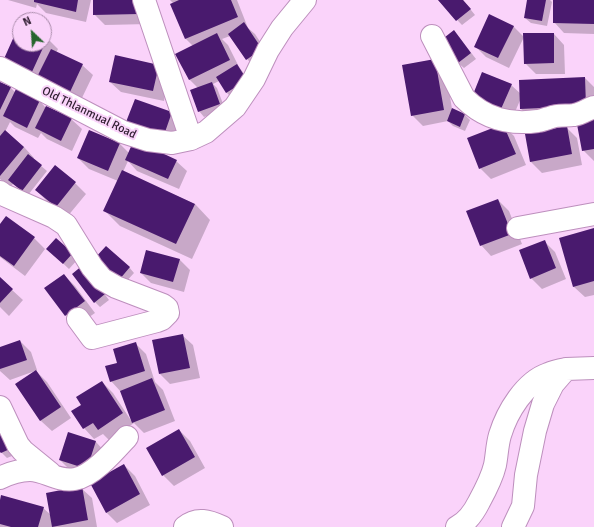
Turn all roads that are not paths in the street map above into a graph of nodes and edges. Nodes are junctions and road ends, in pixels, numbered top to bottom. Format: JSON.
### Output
{"nodes":[{"id":1,"x":144,"y":0,"type":"edge"},
{"id":2,"x":305,"y":0,"type":"edge"},
{"id":3,"x":432,"y":36,"type":"dead end"},
{"id":4,"x":0,"y":68,"type":"edge"},
{"id":5,"x":594,"y":106,"type":"edge"},
{"id":6,"x":190,"y":139,"type":"junction"},
{"id":7,"x":0,"y":192,"type":"edge"},
{"id":8,"x":594,"y":214,"type":"edge"},
{"id":9,"x":518,"y":228,"type":"dead end"},
{"id":10,"x":78,"y":319,"type":"dead end"},
{"id":11,"x":594,"y":368,"type":"edge"},
{"id":12,"x":566,"y":369,"type":"junction"},
{"id":13,"x":0,"y":407,"type":"edge"},
{"id":14,"x":127,"y":437,"type":"dead end"},
{"id":15,"x":0,"y":478,"type":"edge"},
{"id":16,"x":58,"y":479,"type":"junction"},
{"id":17,"x":185,"y":527,"type":"edge"},
{"id":18,"x":222,"y":527,"type":"edge"},
{"id":19,"x":457,"y":527,"type":"edge"},
{"id":20,"x":513,"y":527,"type":"edge"}],
"edges":[{"from":1,"to":6,"type":"street"},
{"from":2,"to":6,"type":"street","name":"Old Thlanmual Road"},
{"from":3,"to":5,"type":"street"},
{"from":4,"to":6,"type":"street","name":"Old Thlanmual Road"},
{"from":7,"to":10,"type":"street"},
{"from":8,"to":9,"type":"street"},
{"from":11,"to":12,"type":"street"},
{"from":12,"to":19,"type":"street"},
{"from":12,"to":20,"type":"street"},
{"from":13,"to":16,"type":"street"},
{"from":14,"to":16,"type":"street"},
{"from":15,"to":16,"type":"street"},
{"from":17,"to":18,"type":"street"}]}
